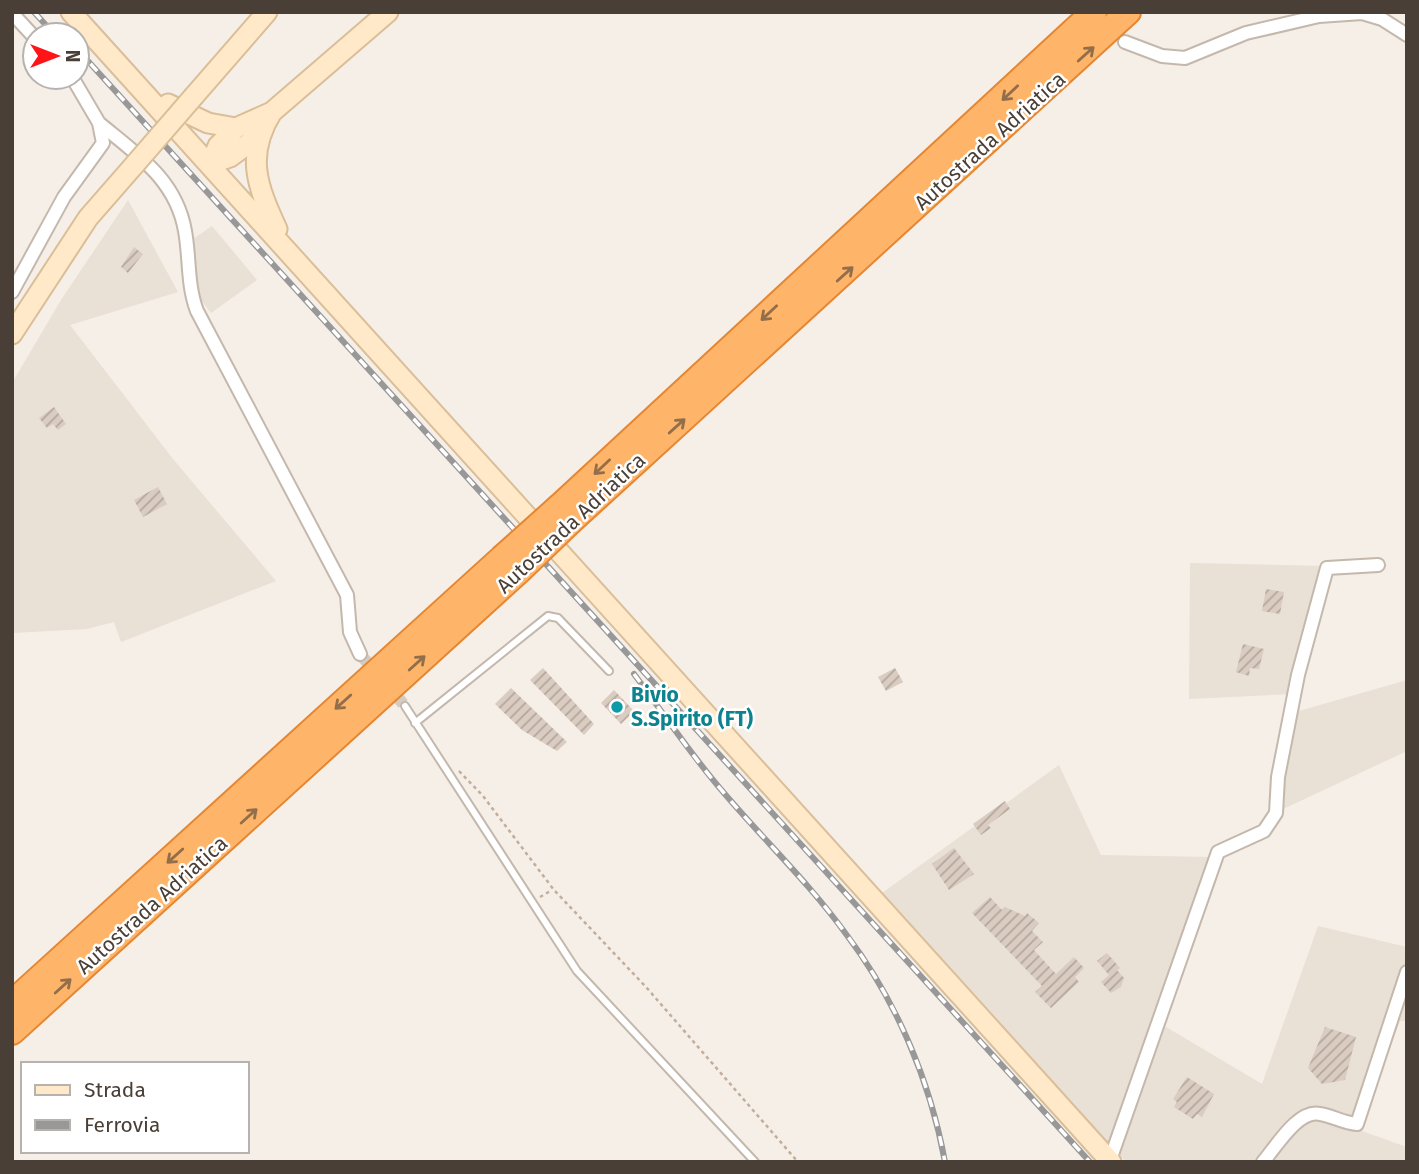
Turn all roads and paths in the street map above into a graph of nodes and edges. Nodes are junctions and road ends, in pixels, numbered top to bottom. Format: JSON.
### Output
{"nodes":[{"id":1,"x":71,"y":12,"type":"edge"},
{"id":2,"x":267,"y":12,"type":"edge"},
{"id":3,"x":388,"y":12,"type":"edge"},
{"id":4,"x":1094,"y":12,"type":"edge"},
{"id":5,"x":1128,"y":12,"type":"edge"},
{"id":6,"x":1407,"y":35,"type":"edge"},
{"id":7,"x":1125,"y":42,"type":"dead end"},
{"id":8,"x":80,"y":91,"type":"edge"},
{"id":9,"x":148,"y":95,"type":"junction"},
{"id":10,"x":272,"y":112,"type":"junction"},
{"id":11,"x":99,"y":123,"type":"junction"},
{"id":12,"x":236,"y":128,"type":"junction"},
{"id":13,"x":260,"y":135,"type":"junction"},
{"id":14,"x":211,"y":164,"type":"junction"},
{"id":15,"x":284,"y":246,"type":"junction"},
{"id":16,"x":12,"y":292,"type":"edge"},
{"id":17,"x":12,"y":334,"type":"edge"},
{"id":18,"x":566,"y":513,"type":"junction"},
{"id":19,"x":511,"y":564,"type":"junction"},
{"id":20,"x":1378,"y":565,"type":"dead end"},
{"id":21,"x":360,"y":654,"type":"tunnel mouth"},
{"id":22,"x":609,"y":671,"type":"dead end"},
{"id":23,"x":405,"y":706,"type":"tunnel mouth"},
{"id":24,"x":415,"y":723,"type":"junction"},
{"id":25,"x":458,"y":769,"type":"dead end"},
{"id":26,"x":554,"y":890,"type":"junction"},
{"id":27,"x":531,"y":902,"type":"junction"},
{"id":28,"x":1407,"y":972,"type":"edge"},
{"id":29,"x":12,"y":1003,"type":"edge"},
{"id":30,"x":12,"y":1032,"type":"edge"},
{"id":31,"x":1111,"y":1161,"type":"edge"},
{"id":32,"x":755,"y":1162,"type":"edge"},
{"id":33,"x":798,"y":1162,"type":"edge"},
{"id":34,"x":1263,"y":1162,"type":"edge"}],
"edges":[{"from":1,"to":9,"type":"main road"},
{"from":2,"to":17,"type":"main road","bridge":true},
{"from":3,"to":10,"type":"main road"},
{"from":4,"to":18,"type":"highway","name":"Autostrada Adriatica","one_way":true},
{"from":18,"to":5,"type":"highway","name":"Autostrada Adriatica","one_way":true},
{"from":6,"to":7,"type":"street"},
{"from":8,"to":11,"type":"street"},
{"from":9,"to":12,"type":"main road"},
{"from":9,"to":14,"type":"main road"},
{"from":10,"to":12,"type":"main road"},
{"from":10,"to":13,"type":"main road"},
{"from":11,"to":16,"type":"street"},
{"from":11,"to":21,"type":"street"},
{"from":12,"to":14,"type":"main road"},
{"from":13,"to":14,"type":"main road"},
{"from":13,"to":15,"type":"main road"},
{"from":14,"to":15,"type":"main road"},
{"from":15,"to":31,"type":"main road"},
{"from":18,"to":19,"type":"highway","name":"Autostrada Adriatica","bridge":true},
{"from":19,"to":29,"type":"highway","name":"Autostrada Adriatica","one_way":true},
{"from":30,"to":19,"type":"highway","name":"Autostrada Adriatica","one_way":true},
{"from":20,"to":31,"type":"street"},
{"from":22,"to":24,"type":"lane"},
{"from":23,"to":24,"type":"lane"},
{"from":24,"to":27,"type":"lane"},
{"from":25,"to":26,"type":"path"},
{"from":26,"to":27,"type":"path"},
{"from":26,"to":33,"type":"path"},
{"from":27,"to":32,"type":"lane"},
{"from":28,"to":34,"type":"street"}]}
